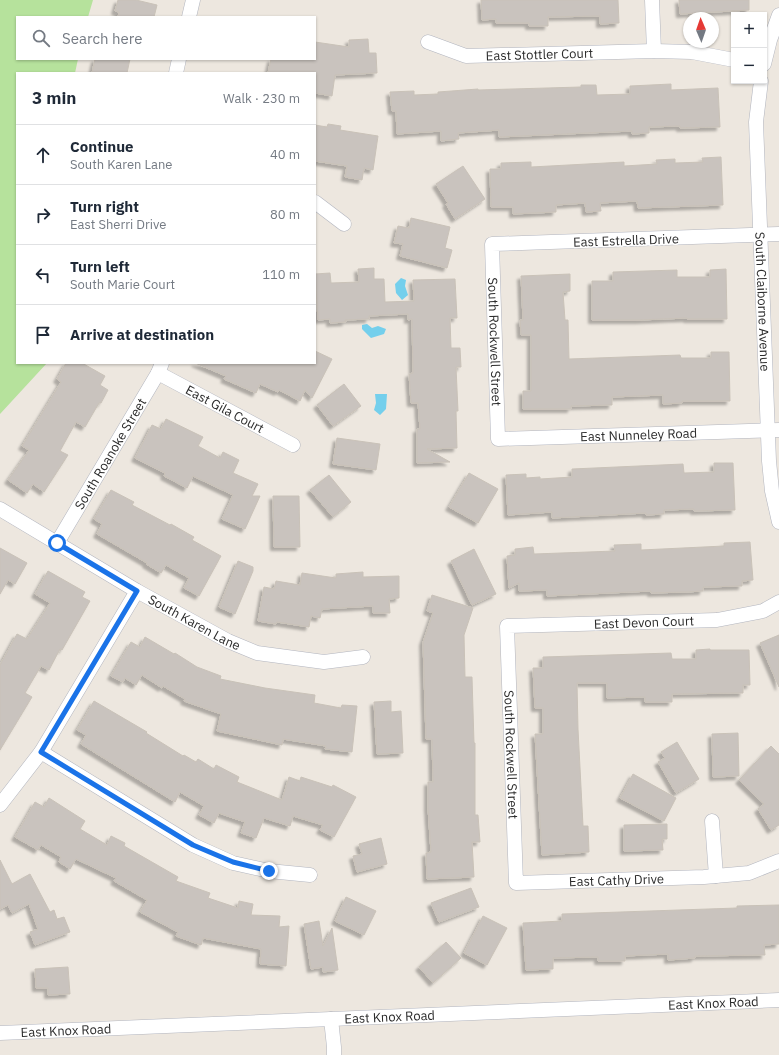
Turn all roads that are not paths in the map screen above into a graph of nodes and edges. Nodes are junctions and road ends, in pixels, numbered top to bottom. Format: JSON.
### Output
{"nodes":[{"id":1,"x":193,"y":0,"type":"edge"},
{"id":2,"x":652,"y":0,"type":"edge"},
{"id":3,"x":779,"y":15,"type":"edge"},
{"id":4,"x":189,"y":16,"type":"edge"},
{"id":5,"x":428,"y":42,"type":"dead end"},
{"id":6,"x":654,"y":51,"type":"junction"},
{"id":7,"x":767,"y":52,"type":"edge"},
{"id":8,"x":731,"y":59,"type":"edge"},
{"id":9,"x":179,"y":60,"type":"edge"},
{"id":10,"x":176,"y":72,"type":"edge"},
{"id":11,"x":761,"y":84,"type":"edge"},
{"id":12,"x":316,"y":203,"type":"edge"},
{"id":13,"x":344,"y":224,"type":"dead end"},
{"id":14,"x":779,"y":234,"type":"edge"},
{"id":15,"x":760,"y":235,"type":"junction"},
{"id":16,"x":492,"y":244,"type":"joint"},
{"id":17,"x":160,"y":368,"type":"edge"},
{"id":18,"x":773,"y":430,"type":"edge"},
{"id":19,"x":498,"y":439,"type":"joint"},
{"id":20,"x":293,"y":445,"type":"dead end"},
{"id":21,"x":0,"y":509,"type":"edge"},
{"id":22,"x":779,"y":522,"type":"edge"},
{"id":23,"x":57,"y":543,"type":"junction"},
{"id":24,"x":137,"y":591,"type":"junction"},
{"id":25,"x":779,"y":602,"type":"edge"},
{"id":26,"x":507,"y":626,"type":"joint"},
{"id":27,"x":363,"y":657,"type":"dead end"},
{"id":28,"x":41,"y":752,"type":"junction"},
{"id":29,"x":0,"y":806,"type":"edge"},
{"id":30,"x":712,"y":821,"type":"dead end"},
{"id":31,"x":779,"y":861,"type":"edge"},
{"id":32,"x":310,"y":874,"type":"dead end"},
{"id":33,"x":716,"y":876,"type":"junction"},
{"id":34,"x":516,"y":883,"type":"joint"},
{"id":35,"x":779,"y":1000,"type":"edge"},
{"id":36,"x":331,"y":1019,"type":"junction"},
{"id":37,"x":0,"y":1034,"type":"edge"},
{"id":38,"x":334,"y":1055,"type":"edge"}],
"edges":[{"from":1,"to":4,"type":"street"},
{"from":2,"to":6,"type":"street"},
{"from":3,"to":7,"type":"street"},
{"from":5,"to":6,"type":"street","name":"East Stottler Court"},
{"from":6,"to":8,"type":"street","name":"East Stottler Court"},
{"from":9,"to":10,"type":"street"},
{"from":11,"to":15,"type":"street","name":"South Claiborne Avenue"},
{"from":12,"to":13,"type":"street"},
{"from":14,"to":15,"type":"street","name":"East Estrella Drive"},
{"from":15,"to":16,"type":"street","name":"East Estrella Drive"},
{"from":15,"to":18,"type":"street","name":"South Claiborne Avenue"},
{"from":16,"to":19,"type":"street","name":"South Rockwell Street"},
{"from":17,"to":20,"type":"street","name":"East Gila Court"},
{"from":17,"to":23,"type":"street","name":"South Roanoke Street"},
{"from":18,"to":19,"type":"street","name":"East Nunneley Road"},
{"from":18,"to":22,"type":"street","name":"South Claiborne Avenue"},
{"from":21,"to":23,"type":"street","name":"South Karen Lane"},
{"from":23,"to":24,"type":"street","name":"South Karen Lane"},
{"from":24,"to":27,"type":"street","name":"South Karen Lane"},
{"from":24,"to":28,"type":"street"},
{"from":25,"to":26,"type":"street","name":"East Devon Court"},
{"from":26,"to":34,"type":"street","name":"South Rockwell Street"},
{"from":28,"to":29,"type":"street"},
{"from":28,"to":32,"type":"street"},
{"from":30,"to":33,"type":"street"},
{"from":31,"to":33,"type":"street","name":"East Cathy Drive"},
{"from":33,"to":34,"type":"street","name":"East Cathy Drive"},
{"from":35,"to":36,"type":"street","name":"East Knox Road"},
{"from":36,"to":37,"type":"street","name":"East Knox Road"},
{"from":36,"to":38,"type":"street"}]}
